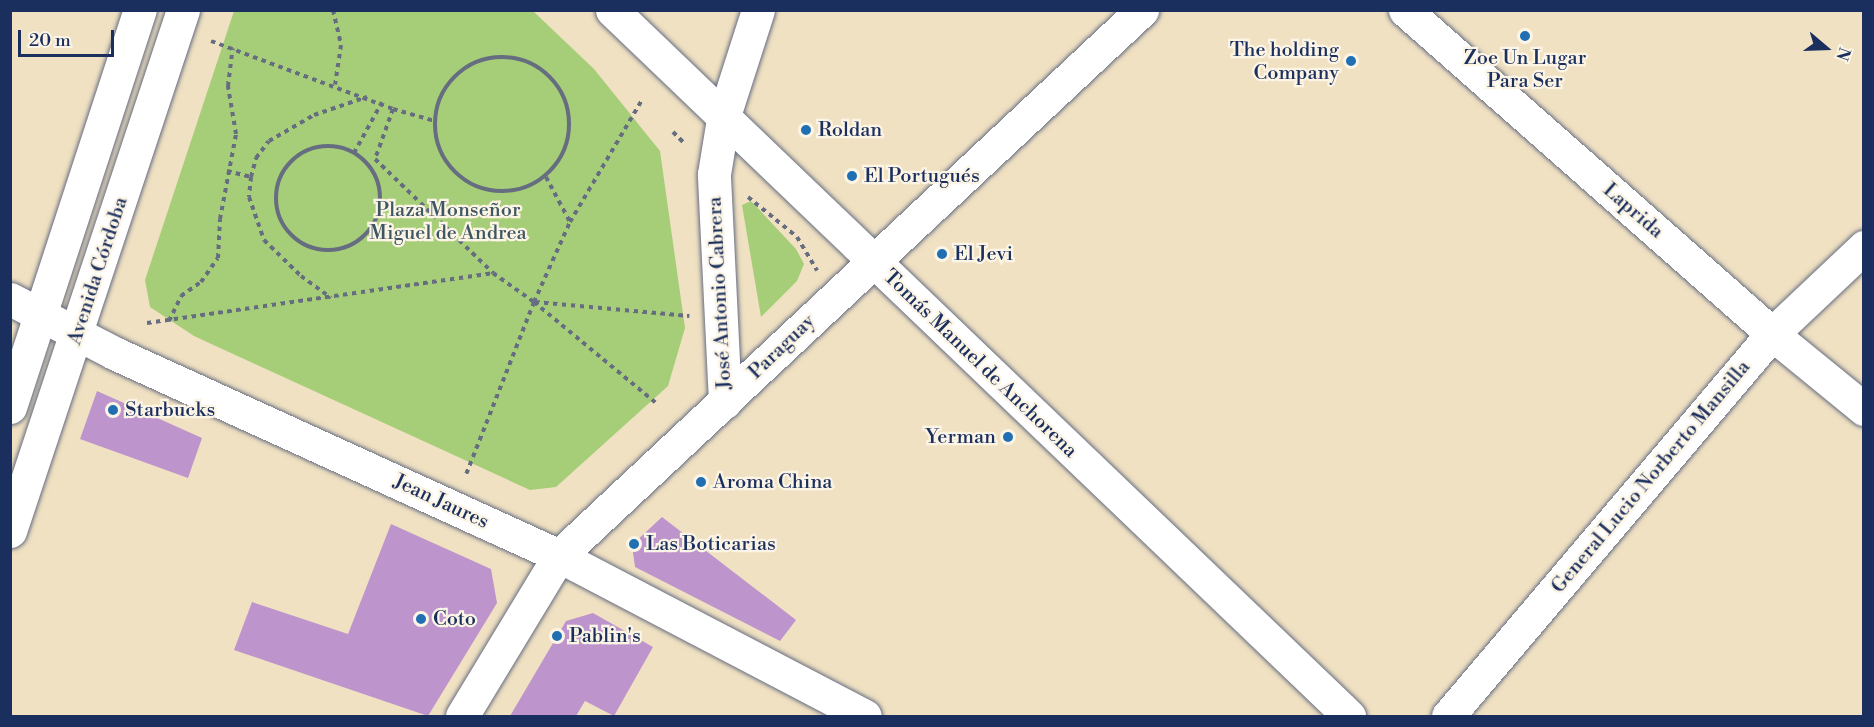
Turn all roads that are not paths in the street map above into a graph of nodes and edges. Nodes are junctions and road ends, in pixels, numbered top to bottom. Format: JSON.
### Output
{"nodes":[{"id":1,"x":140,"y":10,"type":"edge"},
{"id":2,"x":183,"y":10,"type":"edge"},
{"id":3,"x":612,"y":10,"type":"edge"},
{"id":4,"x":758,"y":10,"type":"edge"},
{"id":5,"x":1142,"y":10,"type":"edge"},
{"id":6,"x":1405,"y":10,"type":"edge"},
{"id":7,"x":723,"y":119,"type":"junction"},
{"id":8,"x":1863,"y":247,"type":"edge"},
{"id":9,"x":872,"y":262,"type":"junction"},
{"id":10,"x":10,"y":299,"type":"edge"},
{"id":11,"x":42,"y":316,"type":"junction"},
{"id":12,"x":1772,"y":334,"type":"junction"},
{"id":13,"x":78,"y":335,"type":"junction"},
{"id":14,"x":725,"y":402,"type":"junction"},
{"id":15,"x":10,"y":407,"type":"edge"},
{"id":16,"x":1863,"y":409,"type":"edge"},
{"id":17,"x":10,"y":531,"type":"edge"},
{"id":18,"x":559,"y":556,"type":"junction"},
{"id":19,"x":462,"y":717,"type":"edge"},
{"id":20,"x":866,"y":717,"type":"edge"},
{"id":21,"x":1349,"y":717,"type":"edge"},
{"id":22,"x":1448,"y":717,"type":"edge"}],
"edges":[{"from":1,"to":11,"type":"street","name":"Avenida Córdoba"},
{"from":2,"to":13,"type":"street","name":"Avenida Córdoba"},
{"from":3,"to":7,"type":"street","name":"Tomás Manuel de Anchorena"},
{"from":4,"to":7,"type":"street","name":"José Antonio Cabrera"},
{"from":5,"to":9,"type":"street","name":"Paraguay"},
{"from":6,"to":12,"type":"street","name":"Laprida"},
{"from":7,"to":9,"type":"street","name":"Tomás Manuel de Anchorena"},
{"from":7,"to":14,"type":"street","name":"José Antonio Cabrera"},
{"from":8,"to":12,"type":"street","name":"General Lucio Norberto Mansilla"},
{"from":9,"to":14,"type":"street","name":"Paraguay"},
{"from":9,"to":21,"type":"street","name":"Tomás Manuel de Anchorena"},
{"from":10,"to":11,"type":"street","name":"Jean Jaures"},
{"from":11,"to":13,"type":"street","name":"Jean Jaures"},
{"from":11,"to":15,"type":"street","name":"Avenida Córdoba"},
{"from":12,"to":16,"type":"street","name":"Laprida"},
{"from":12,"to":22,"type":"street","name":"General Lucio Norberto Mansilla"},
{"from":13,"to":17,"type":"street","name":"Avenida Córdoba"},
{"from":13,"to":18,"type":"street","name":"Jean Jaures"},
{"from":14,"to":18,"type":"street","name":"Paraguay"},
{"from":18,"to":19,"type":"street","name":"Paraguay"},
{"from":18,"to":20,"type":"street","name":"Jean Jaures"}]}
